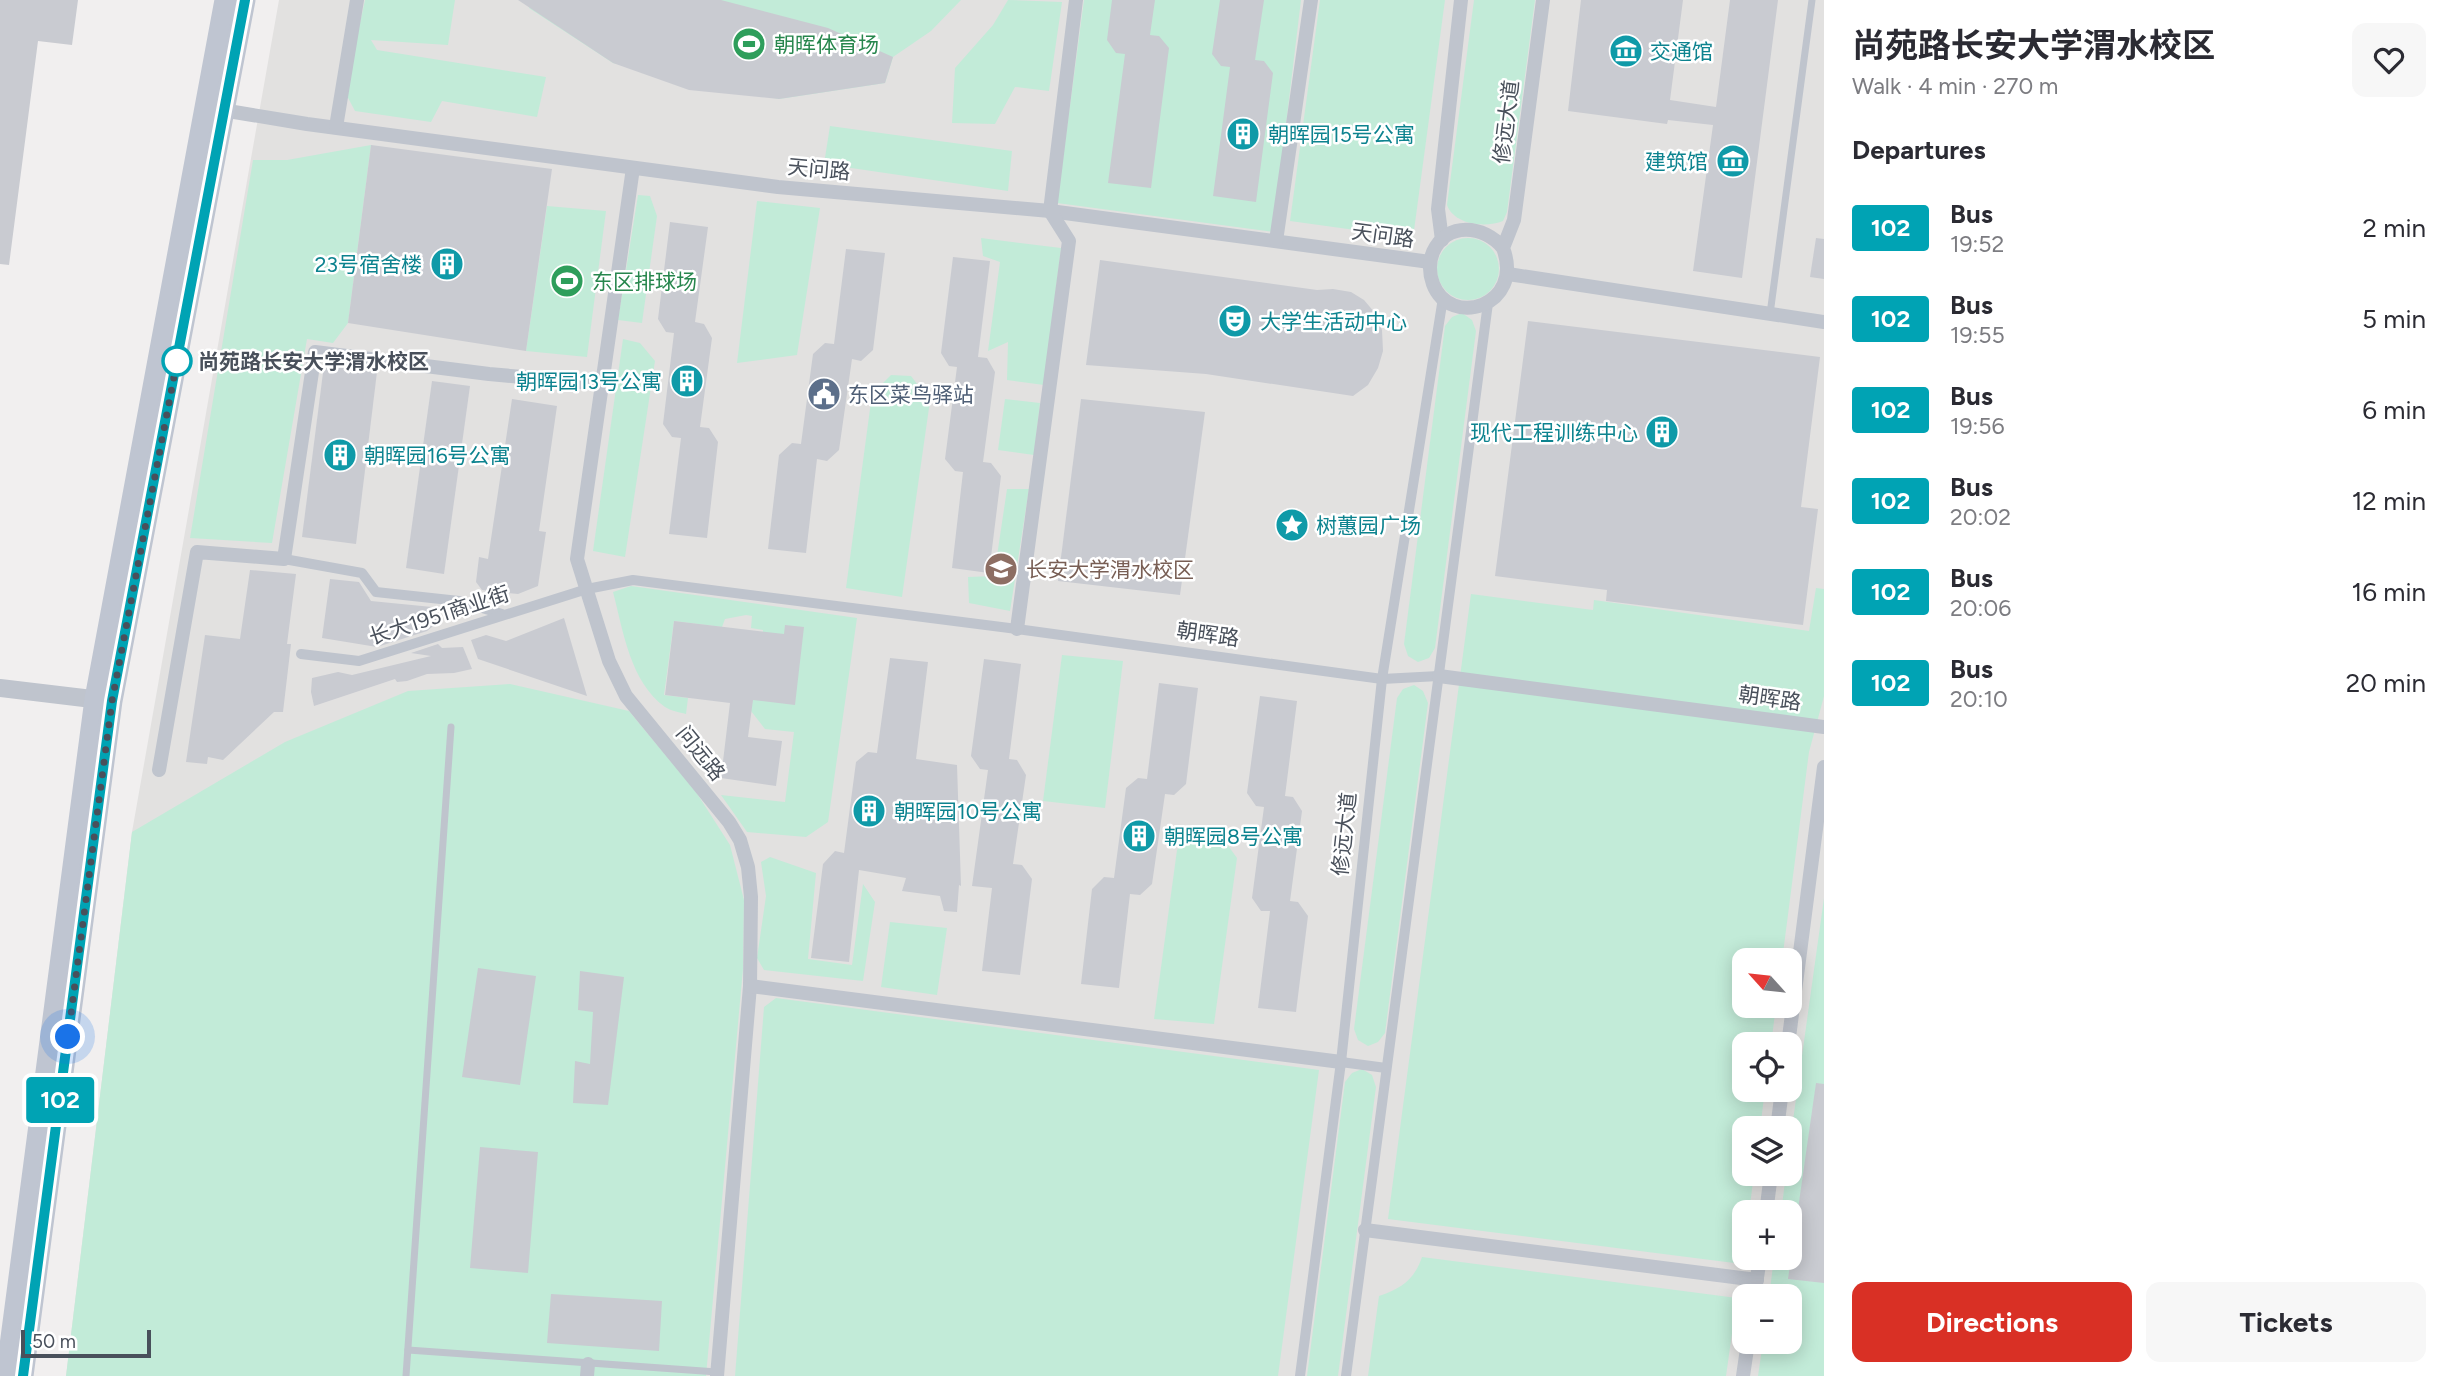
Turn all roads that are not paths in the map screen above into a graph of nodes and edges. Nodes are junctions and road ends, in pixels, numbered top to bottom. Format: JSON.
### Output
{"nodes":[{"id":1,"x":225,"y":0,"type":"edge"},
{"id":2,"x":245,"y":0,"type":"edge"},
{"id":3,"x":357,"y":0,"type":"edge"},
{"id":4,"x":1076,"y":0,"type":"edge"},
{"id":5,"x":1311,"y":0,"type":"edge"},
{"id":6,"x":1461,"y":0,"type":"edge"},
{"id":7,"x":1543,"y":0,"type":"edge"},
{"id":8,"x":1812,"y":0,"type":"edge"},
{"id":9,"x":215,"y":109,"type":"junction"},
{"id":10,"x":336,"y":127,"type":"junction"},
{"id":11,"x":633,"y":168,"type":"junction"},
{"id":12,"x":1050,"y":211,"type":"junction"},
{"id":13,"x":1276,"y":240,"type":"junction"},
{"id":14,"x":1442,"y":240,"type":"junction"},
{"id":15,"x":1503,"y":248,"type":"junction"},
{"id":16,"x":1430,"y":262,"type":"junction"},
{"id":17,"x":1508,"y":274,"type":"junction"},
{"id":18,"x":1443,"y":298,"type":"junction"},
{"id":19,"x":1488,"y":303,"type":"junction"},
{"id":20,"x":1770,"y":314,"type":"junction"},
{"id":21,"x":1824,"y":322,"type":"edge"},
{"id":22,"x":602,"y":384,"type":"junction"},
{"id":23,"x":284,"y":559,"type":"junction"},
{"id":24,"x":587,"y":589,"type":"junction"},
{"id":25,"x":502,"y":614,"type":"junction"},
{"id":26,"x":1017,"y":629,"type":"junction"},
{"id":27,"x":301,"y":654,"type":"dead end"},
{"id":28,"x":1439,"y":676,"type":"junction"},
{"id":29,"x":1382,"y":679,"type":"junction"},
{"id":30,"x":0,"y":688,"type":"edge"},
{"id":31,"x":103,"y":700,"type":"junction"},
{"id":32,"x":451,"y":727,"type":"dead end"},
{"id":33,"x":1824,"y":727,"type":"edge"},
{"id":34,"x":1824,"y":767,"type":"edge"},
{"id":35,"x":159,"y":770,"type":"dead end"},
{"id":36,"x":750,"y":986,"type":"junction"},
{"id":37,"x":1790,"y":1032,"type":"edge"},
{"id":38,"x":1341,"y":1062,"type":"junction"},
{"id":39,"x":1387,"y":1068,"type":"junction"},
{"id":40,"x":1365,"y":1230,"type":"junction"},
{"id":41,"x":1758,"y":1270,"type":"edge"},
{"id":42,"x":1757,"y":1280,"type":"junction"},
{"id":43,"x":1756,"y":1284,"type":"edge"},
{"id":44,"x":408,"y":1350,"type":"junction"},
{"id":45,"x":1746,"y":1354,"type":"edge"},
{"id":46,"x":588,"y":1370,"type":"edge"},
{"id":47,"x":718,"y":1374,"type":"edge"},
{"id":48,"x":6,"y":1376,"type":"edge"},
{"id":49,"x":23,"y":1376,"type":"edge"},
{"id":50,"x":406,"y":1376,"type":"edge"},
{"id":51,"x":1300,"y":1376,"type":"edge"},
{"id":52,"x":1346,"y":1376,"type":"edge"},
{"id":53,"x":1743,"y":1376,"type":"edge"}],
"edges":[{"from":1,"to":9,"type":"main road"},
{"from":2,"to":9,"type":"main road"},
{"from":3,"to":10,"type":"street"},
{"from":4,"to":12,"type":"street"},
{"from":5,"to":13,"type":"street"},
{"from":6,"to":14,"type":"street"},
{"from":7,"to":15,"type":"street","name":"修远大道"},
{"from":8,"to":20,"type":"lane"},
{"from":9,"to":10,"type":"street","name":"天问路"},
{"from":9,"to":31,"type":"main road"},
{"from":10,"to":11,"type":"street","name":"天问路"},
{"from":11,"to":12,"type":"street","name":"天问路"},
{"from":11,"to":22,"type":"street","name":"问远路"},
{"from":12,"to":13,"type":"street","name":"天问路"},
{"from":12,"to":26,"type":"street"},
{"from":13,"to":16,"type":"street","name":"天问路"},
{"from":14,"to":15,"type":"street"},
{"from":14,"to":16,"type":"street"},
{"from":15,"to":17,"type":"street"},
{"from":16,"to":18,"type":"street"},
{"from":17,"to":19,"type":"street"},
{"from":17,"to":20,"type":"street"},
{"from":18,"to":19,"type":"street"},
{"from":18,"to":29,"type":"street","name":"修远大道"},
{"from":19,"to":28,"type":"street"},
{"from":20,"to":21,"type":"street"},
{"from":22,"to":23,"type":"street"},
{"from":22,"to":24,"type":"street","name":"问远路"},
{"from":23,"to":25,"type":"street"},
{"from":23,"to":35,"type":"street"},
{"from":24,"to":25,"type":"street","name":"长大1951商业街"},
{"from":24,"to":26,"type":"street","name":"朝晖路"},
{"from":24,"to":36,"type":"street","name":"问远路"},
{"from":25,"to":27,"type":"street","name":"长大1951商业街"},
{"from":26,"to":29,"type":"street","name":"朝晖路"},
{"from":28,"to":29,"type":"street","name":"朝晖路"},
{"from":28,"to":33,"type":"street","name":"朝晖路"},
{"from":28,"to":39,"type":"street"},
{"from":29,"to":38,"type":"street","name":"修远大道"},
{"from":30,"to":31,"type":"street"},
{"from":31,"to":48,"type":"main road"},
{"from":31,"to":49,"type":"main road"},
{"from":32,"to":44,"type":"lane"},
{"from":34,"to":37,"type":"street"},
{"from":36,"to":38,"type":"street"},
{"from":36,"to":47,"type":"street","name":"问远路"},
{"from":38,"to":39,"type":"street"},
{"from":38,"to":51,"type":"street","name":"修远大道"},
{"from":39,"to":40,"type":"street"},
{"from":40,"to":42,"type":"street"},
{"from":40,"to":52,"type":"street"},
{"from":41,"to":42,"type":"street"},
{"from":42,"to":43,"type":"street"},
{"from":44,"to":46,"type":"lane"},
{"from":44,"to":50,"type":"lane"},
{"from":45,"to":53,"type":"street"},
{"from":46,"to":47,"type":"lane"}]}
